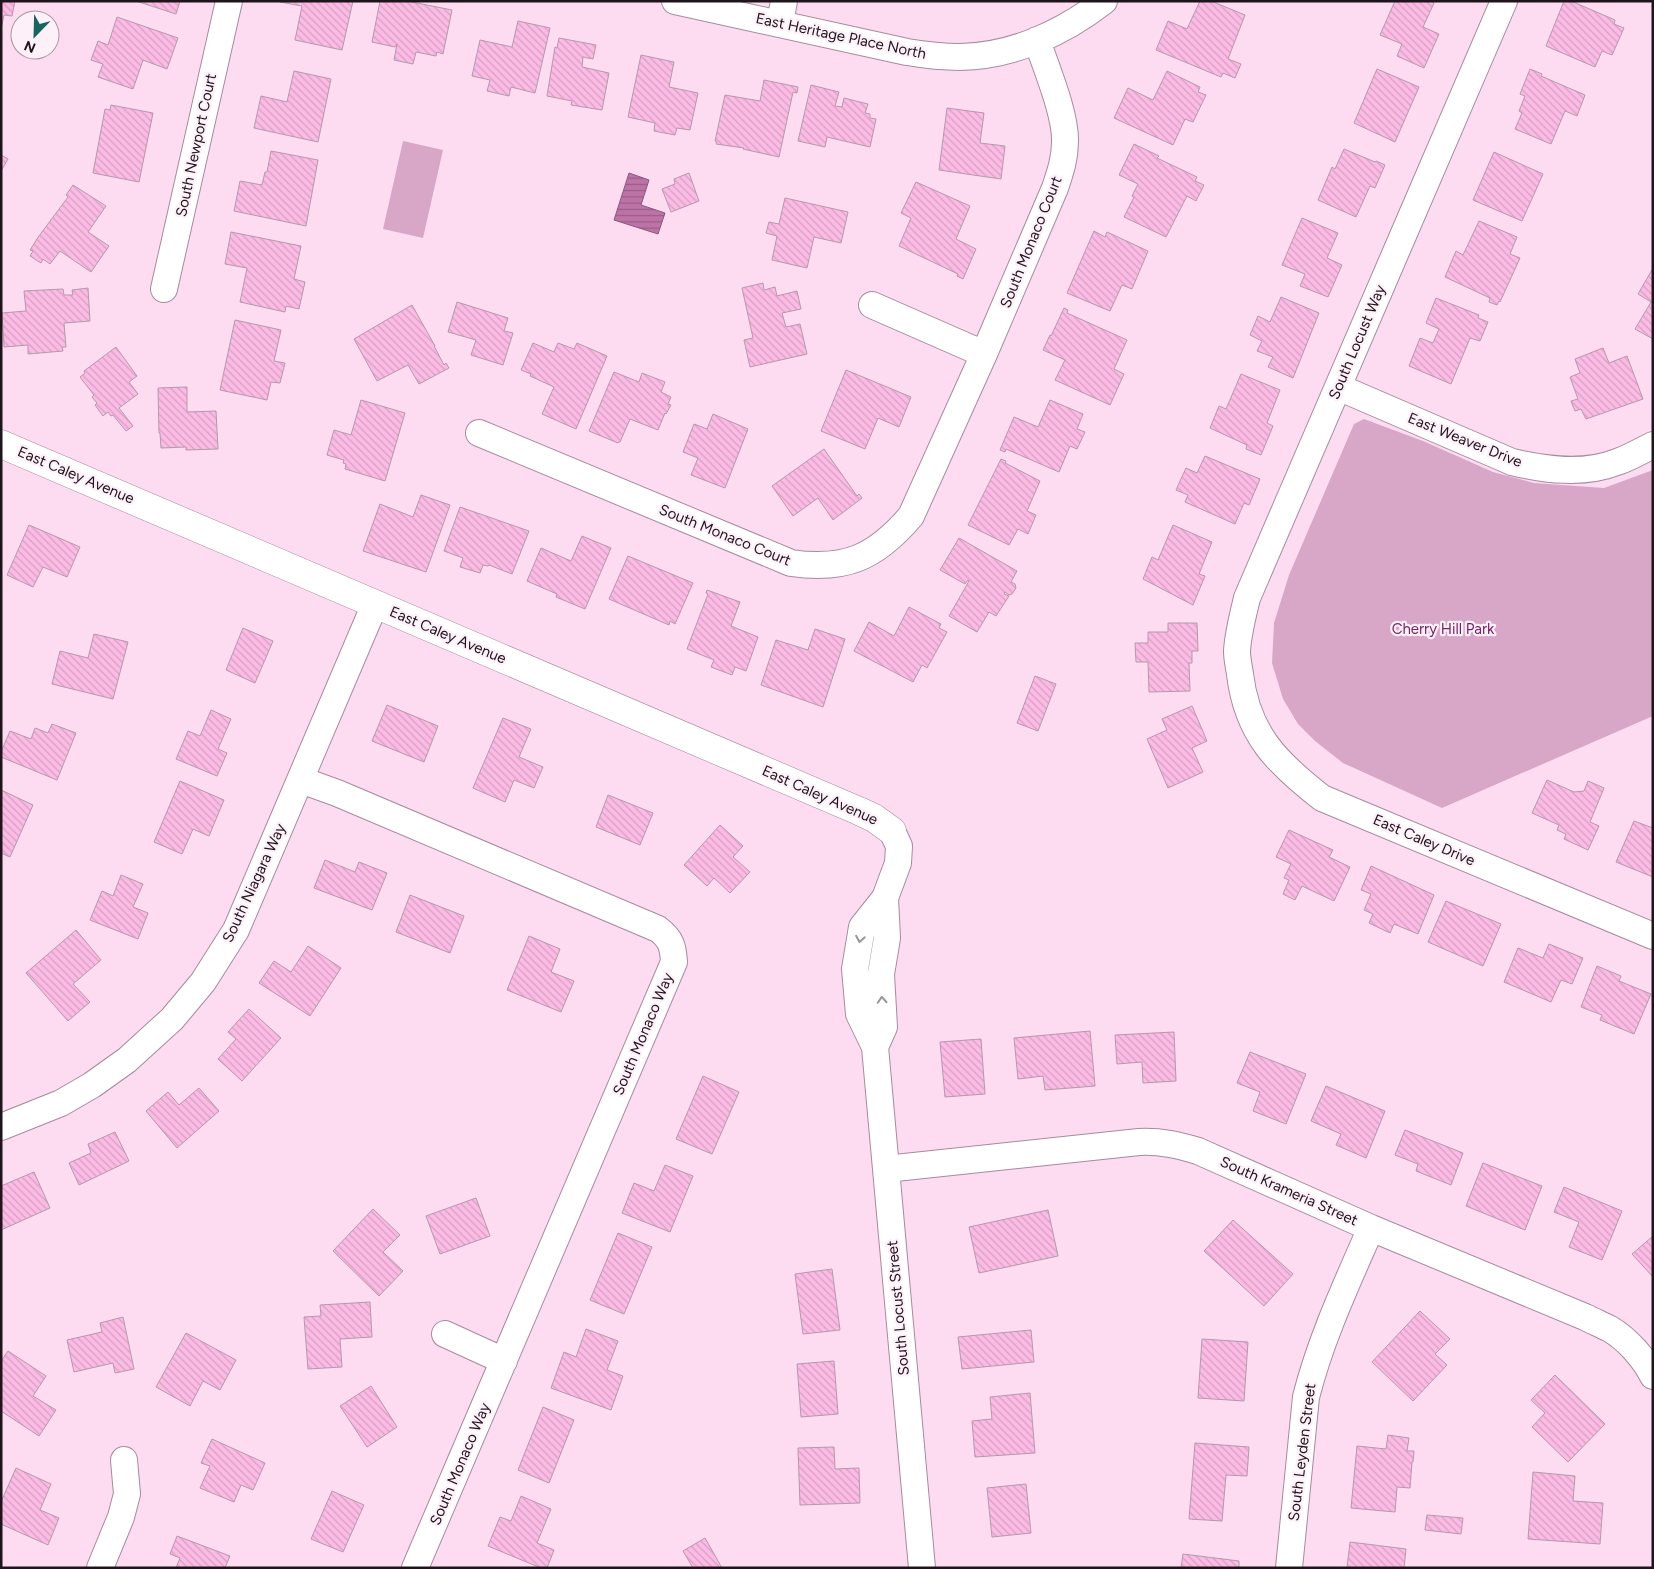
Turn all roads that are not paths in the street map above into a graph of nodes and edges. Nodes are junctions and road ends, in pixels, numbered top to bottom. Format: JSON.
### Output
{"nodes":[{"id":1,"x":229,"y":1,"type":"edge"},
{"id":2,"x":675,"y":1,"type":"edge"},
{"id":3,"x":1104,"y":1,"type":"edge"},
{"id":4,"x":1504,"y":1,"type":"edge"},
{"id":5,"x":782,"y":12,"type":"edge"},
{"id":6,"x":1037,"y":40,"type":"junction"},
{"id":7,"x":164,"y":290,"type":"dead end"},
{"id":8,"x":872,"y":305,"type":"dead end"},
{"id":9,"x":984,"y":354,"type":"junction"},
{"id":10,"x":1338,"y":387,"type":"junction"},
{"id":11,"x":479,"y":433,"type":"dead end"},
{"id":12,"x":1,"y":444,"type":"edge"},
{"id":13,"x":1653,"y":446,"type":"edge"},
{"id":14,"x":375,"y":604,"type":"junction"},
{"id":15,"x":1242,"y":690,"type":"joint"},
{"id":16,"x":301,"y":780,"type":"junction"},
{"id":17,"x":892,"y":831,"type":"joint"},
{"id":18,"x":1653,"y":936,"type":"edge"},
{"id":19,"x":1,"y":1127,"type":"edge"},
{"id":20,"x":886,"y":1169,"type":"junction"},
{"id":21,"x":1371,"y":1228,"type":"junction"},
{"id":22,"x":445,"y":1334,"type":"dead end"},
{"id":23,"x":504,"y":1360,"type":"junction"},
{"id":24,"x":1653,"y":1376,"type":"edge"},
{"id":25,"x":124,"y":1460,"type":"dead end"},
{"id":26,"x":100,"y":1568,"type":"edge"},
{"id":27,"x":415,"y":1568,"type":"edge"},
{"id":28,"x":922,"y":1568,"type":"edge"},
{"id":29,"x":1289,"y":1568,"type":"edge"}],
"edges":[{"from":1,"to":7,"type":"street","name":"South Newport Court"},
{"from":2,"to":5,"type":"street","name":"East Heritage Place North"},
{"from":3,"to":6,"type":"street","name":"East Heritage Place North"},
{"from":4,"to":10,"type":"street","name":"South Locust Way"},
{"from":5,"to":6,"type":"street","name":"East Heritage Place North"},
{"from":6,"to":9,"type":"street","name":"South Monaco Court"},
{"from":8,"to":9,"type":"street"},
{"from":9,"to":11,"type":"street","name":"South Monaco Court"},
{"from":10,"to":13,"type":"street","name":"East Weaver Drive"},
{"from":10,"to":15,"type":"street","name":"South Locust Way"},
{"from":12,"to":14,"type":"street","name":"East Caley Avenue"},
{"from":14,"to":16,"type":"street","name":"South Niagara Way"},
{"from":14,"to":17,"type":"street","name":"East Caley Avenue"},
{"from":15,"to":18,"type":"street","name":"East Caley Drive"},
{"from":16,"to":19,"type":"street","name":"South Niagara Way"},
{"from":16,"to":23,"type":"street","name":"South Monaco Way"},
{"from":17,"to":20,"type":"street","name":"South Locust Street"},
{"from":20,"to":21,"type":"street","name":"South Krameria Street"},
{"from":20,"to":28,"type":"street","name":"South Locust Street"},
{"from":21,"to":24,"type":"street","name":"South Krameria Street"},
{"from":21,"to":29,"type":"street","name":"South Leyden Street"},
{"from":22,"to":23,"type":"street"},
{"from":23,"to":27,"type":"street","name":"South Monaco Way"},
{"from":25,"to":26,"type":"street"}]}
